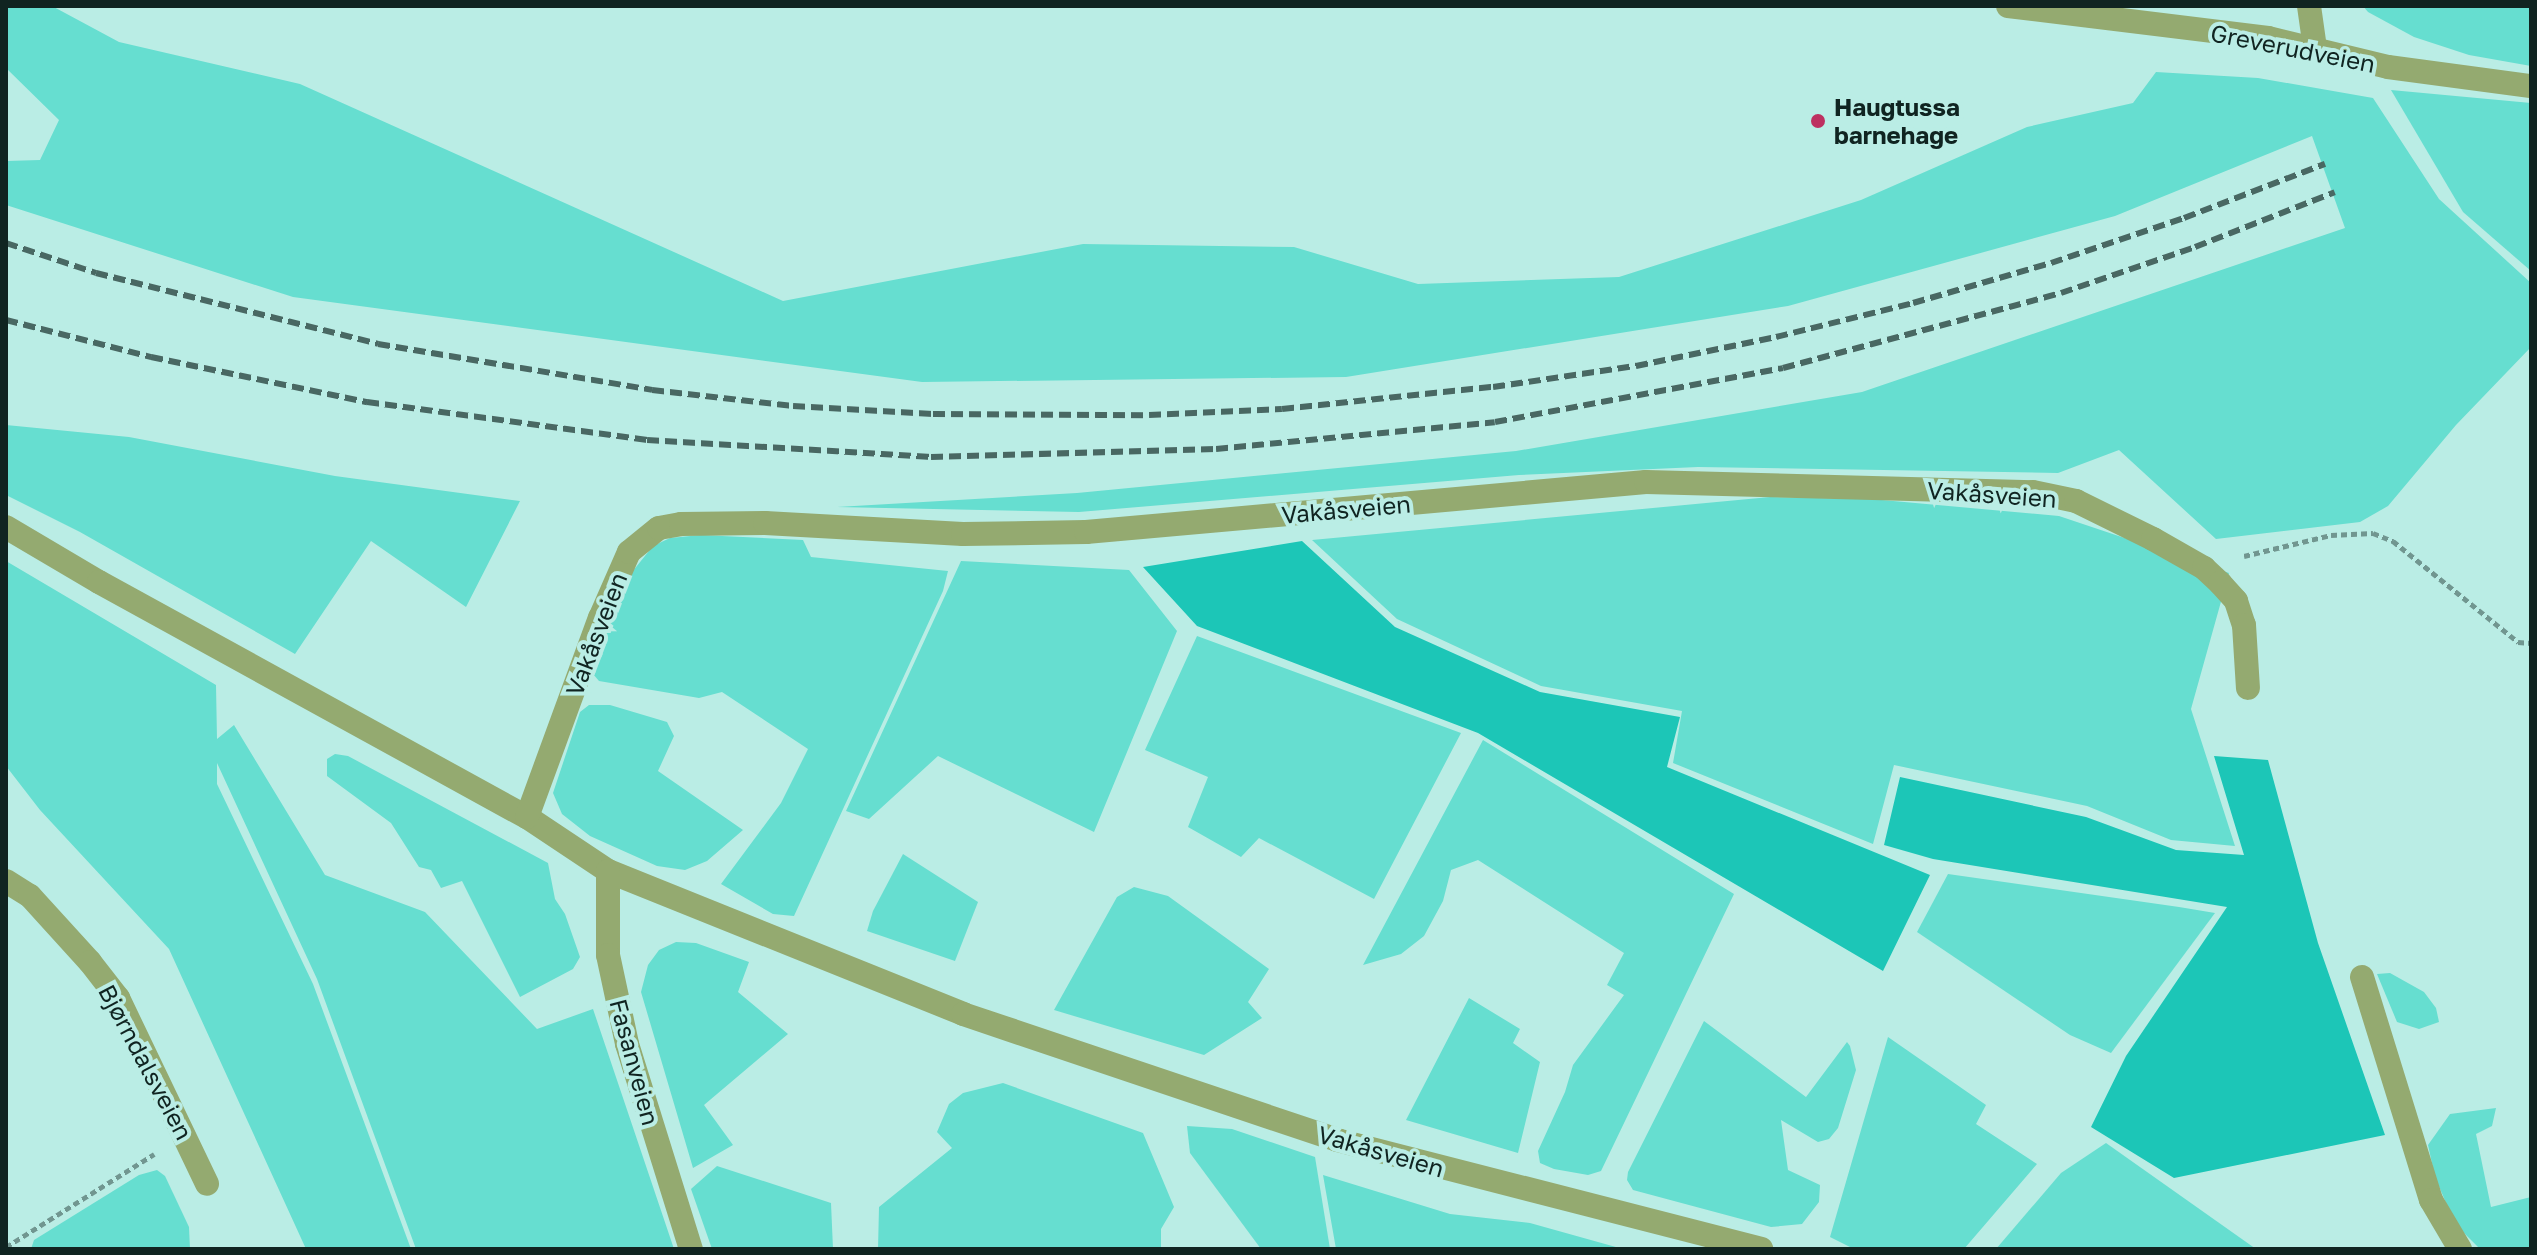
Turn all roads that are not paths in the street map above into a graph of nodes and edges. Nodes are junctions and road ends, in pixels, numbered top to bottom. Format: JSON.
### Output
{"nodes":[{"id":1,"x":2008,"y":6,"type":"edge"},
{"id":2,"x":2309,"y":6,"type":"edge"},
{"id":3,"x":2315,"y":48,"type":"junction"},
{"id":4,"x":2531,"y":86,"type":"edge"},
{"id":5,"x":6,"y":527,"type":"edge"},
{"id":6,"x":2248,"y":688,"type":"dead end"},
{"id":7,"x":527,"y":817,"type":"junction"},
{"id":8,"x":608,"y":871,"type":"junction"},
{"id":9,"x":6,"y":881,"type":"edge"},
{"id":10,"x":2362,"y":977,"type":"dead end"},
{"id":11,"x":207,"y":1184,"type":"dead end"},
{"id":12,"x":691,"y":1249,"type":"edge"},
{"id":13,"x":1761,"y":1249,"type":"edge"},
{"id":14,"x":2460,"y":1249,"type":"edge"}],
"edges":[{"from":1,"to":3,"type":"street","name":"Greverudveien"},
{"from":2,"to":3,"type":"street"},
{"from":3,"to":4,"type":"street","name":"Greverudveien"},
{"from":5,"to":7,"type":"street","name":"Vakåsveien"},
{"from":6,"to":7,"type":"street","name":"Vakåsveien"},
{"from":7,"to":8,"type":"street","name":"Vakåsveien"},
{"from":8,"to":12,"type":"street","name":"Fasanveien"},
{"from":8,"to":13,"type":"street","name":"Vakåsveien"},
{"from":9,"to":11,"type":"street","name":"Bjørndalsveien"},
{"from":10,"to":14,"type":"street"}]}
